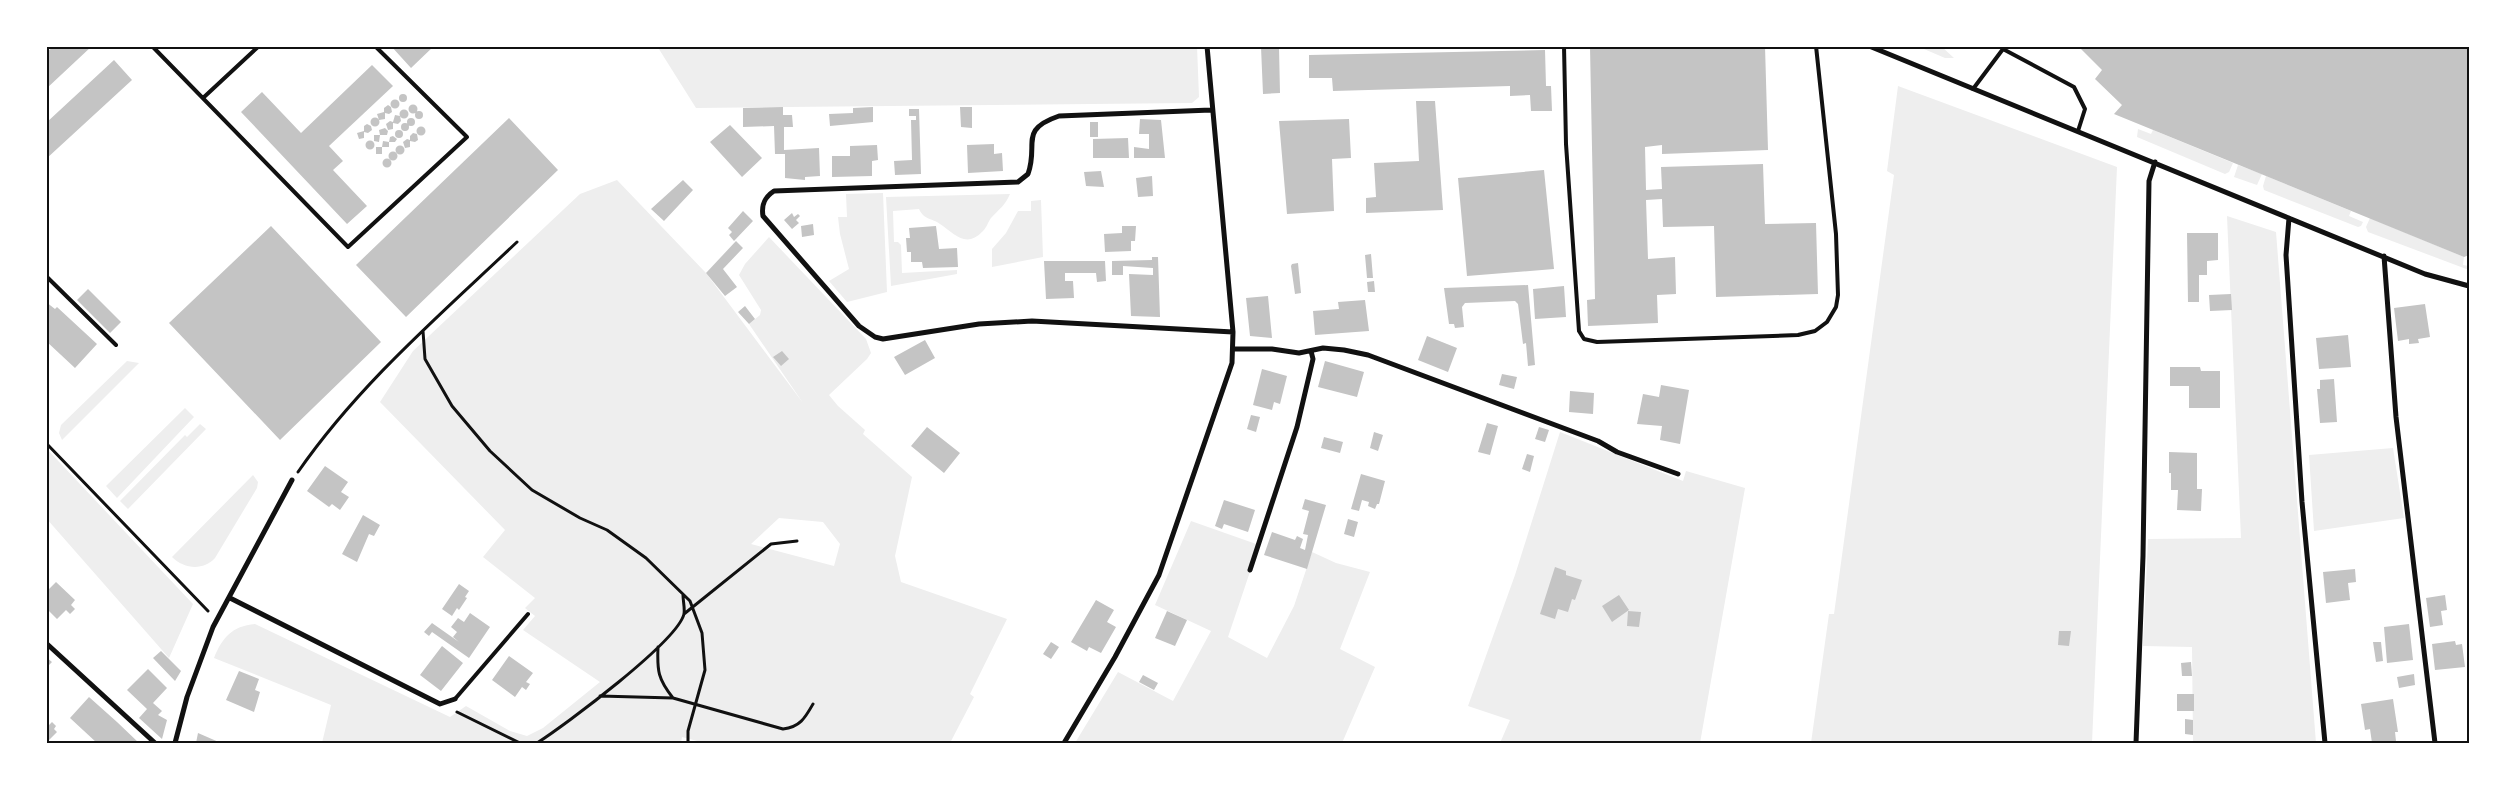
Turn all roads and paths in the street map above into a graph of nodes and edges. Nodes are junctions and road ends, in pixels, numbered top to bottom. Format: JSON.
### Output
{"nodes":[{"id":1,"x":152,"y":46,"type":"edge"},
{"id":2,"x":259,"y":46,"type":"edge"},
{"id":3,"x":375,"y":46,"type":"edge"},
{"id":4,"x":1207,"y":46,"type":"edge"},
{"id":5,"x":1564,"y":46,"type":"edge"},
{"id":6,"x":1816,"y":46,"type":"edge"},
{"id":7,"x":1869,"y":46,"type":"edge"},
{"id":8,"x":1973,"y":88,"type":"junction"},
{"id":9,"x":202,"y":98,"type":"junction"},
{"id":10,"x":1211,"y":110,"type":"junction"},
{"id":11,"x":2078,"y":131,"type":"junction"},
{"id":12,"x":2155,"y":162,"type":"junction"},
{"id":13,"x":2289,"y":218,"type":"junction"},
{"id":14,"x":517,"y":242,"type":"dead end"},
{"id":15,"x":2384,"y":256,"type":"junction"},
{"id":16,"x":46,"y":276,"type":"edge"},
{"id":17,"x":2469,"y":286,"type":"edge"},
{"id":18,"x":423,"y":331,"type":"junction"},
{"id":19,"x":1233,"y":332,"type":"junction"},
{"id":20,"x":116,"y":345,"type":"dead end"},
{"id":21,"x":1234,"y":349,"type":"junction"},
{"id":22,"x":1311,"y":351,"type":"junction"},
{"id":23,"x":46,"y":443,"type":"edge"},
{"id":24,"x":1678,"y":474,"type":"dead end"},
{"id":25,"x":292,"y":480,"type":"joint"},
{"id":26,"x":797,"y":541,"type":"dead end"},
{"id":27,"x":1250,"y":570,"type":"dead end"},
{"id":28,"x":683,"y":595,"type":"junction"},
{"id":29,"x":230,"y":598,"type":"junction"},
{"id":30,"x":692,"y":606,"type":"junction"},
{"id":31,"x":528,"y":614,"type":"dead end"},
{"id":32,"x":684,"y":615,"type":"junction"},
{"id":33,"x":217,"y":621,"type":"junction"},
{"id":34,"x":46,"y":643,"type":"edge"},
{"id":35,"x":658,"y":647,"type":"junction"},
{"id":36,"x":600,"y":696,"type":"junction"},
{"id":37,"x":673,"y":698,"type":"junction"},
{"id":38,"x":455,"y":699,"type":"joint"},
{"id":39,"x":440,"y":704,"type":"junction"},
{"id":40,"x":813,"y":704,"type":"dead end"},
{"id":41,"x":696,"y":705,"type":"junction"},
{"id":42,"x":155,"y":743,"type":"edge"},
{"id":43,"x":176,"y":743,"type":"edge"},
{"id":44,"x":520,"y":743,"type":"edge"},
{"id":45,"x":537,"y":743,"type":"edge"},
{"id":46,"x":688,"y":743,"type":"edge"},
{"id":47,"x":1064,"y":743,"type":"edge"},
{"id":48,"x":2136,"y":743,"type":"edge"},
{"id":49,"x":2325,"y":743,"type":"edge"},
{"id":50,"x":2435,"y":743,"type":"edge"}],
"edges":[{"from":1,"to":9,"type":"lane"},
{"from":2,"to":9,"type":"lane"},
{"from":3,"to":9,"type":"lane"},
{"from":4,"to":10,"type":"street"},
{"from":5,"to":6,"type":"lane"},
{"from":7,"to":8,"type":"street"},
{"from":8,"to":11,"type":"street"},
{"from":8,"to":11,"type":"lane"},
{"from":10,"to":19,"type":"street"},
{"from":10,"to":19,"type":"street"},
{"from":11,"to":12,"type":"street"},
{"from":12,"to":13,"type":"street"},
{"from":12,"to":48,"type":"street"},
{"from":13,"to":15,"type":"street"},
{"from":13,"to":49,"type":"street"},
{"from":14,"to":18,"type":"path"},
{"from":15,"to":17,"type":"street"},
{"from":15,"to":50,"type":"street"},
{"from":16,"to":20,"type":"lane"},
{"from":18,"to":25,"type":"path"},
{"from":18,"to":28,"type":"path"},
{"from":19,"to":21,"type":"street"},
{"from":21,"to":22,"type":"street"},
{"from":21,"to":47,"type":"street"},
{"from":22,"to":24,"type":"street"},
{"from":22,"to":27,"type":"street"},
{"from":23,"to":33,"type":"path"},
{"from":25,"to":29,"type":"street"},
{"from":26,"to":30,"type":"path"},
{"from":28,"to":30,"type":"path"},
{"from":28,"to":32,"type":"path"},
{"from":29,"to":33,"type":"street"},
{"from":29,"to":39,"type":"street"},
{"from":30,"to":32,"type":"path"},
{"from":30,"to":41,"type":"path"},
{"from":31,"to":38,"type":"lane"},
{"from":32,"to":35,"type":"path"},
{"from":33,"to":43,"type":"street"},
{"from":34,"to":42,"type":"street"},
{"from":35,"to":36,"type":"path"},
{"from":35,"to":37,"type":"path"},
{"from":36,"to":37,"type":"path"},
{"from":36,"to":45,"type":"path"},
{"from":37,"to":41,"type":"path"},
{"from":38,"to":39,"type":"street"},
{"from":39,"to":44,"type":"path"},
{"from":40,"to":41,"type":"path"},
{"from":41,"to":46,"type":"path"}]}
